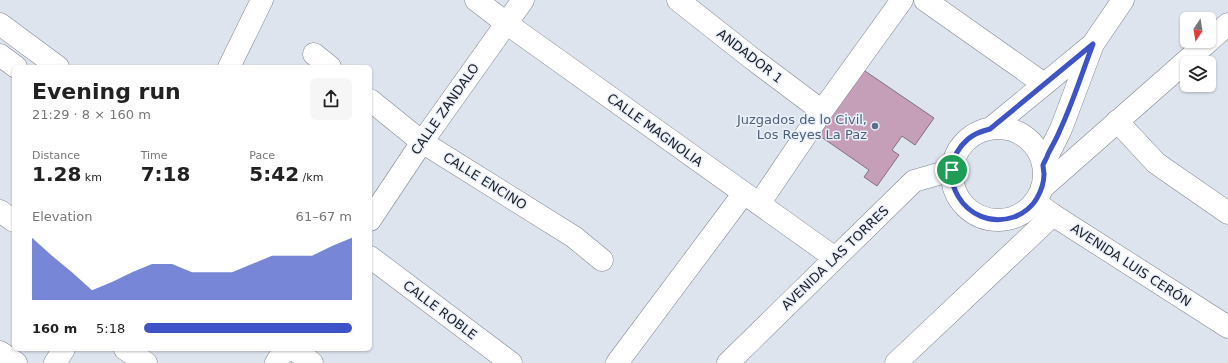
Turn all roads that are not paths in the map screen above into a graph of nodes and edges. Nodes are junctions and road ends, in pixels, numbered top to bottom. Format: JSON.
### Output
{"nodes":[{"id":1,"x":262,"y":0,"type":"edge"},
{"id":2,"x":476,"y":0,"type":"edge"},
{"id":3,"x":523,"y":0,"type":"edge"},
{"id":4,"x":678,"y":0,"type":"edge"},
{"id":5,"x":902,"y":0,"type":"edge"},
{"id":6,"x":925,"y":0,"type":"edge"},
{"id":7,"x":1123,"y":0,"type":"edge"},
{"id":8,"x":506,"y":23,"type":"junction"},
{"id":9,"x":0,"y":24,"type":"edge"},
{"id":10,"x":1228,"y":24,"type":"edge"},
{"id":11,"x":1216,"y":35,"type":"edge"},
{"id":12,"x":1093,"y":44,"type":"junction"},
{"id":13,"x":1201,"y":48,"type":"edge"},
{"id":14,"x":0,"y":55,"type":"edge"},
{"id":15,"x":13,"y":65,"type":"edge"},
{"id":16,"x":55,"y":65,"type":"edge"},
{"id":17,"x":230,"y":65,"type":"edge"},
{"id":18,"x":1044,"y":84,"type":"junction"},
{"id":19,"x":372,"y":102,"type":"edge"},
{"id":20,"x":822,"y":111,"type":"junction"},
{"id":21,"x":1117,"y":121,"type":"junction"},
{"id":22,"x":990,"y":129,"type":"junction"},
{"id":23,"x":422,"y":142,"type":"junction"},
{"id":24,"x":1043,"y":165,"type":"junction"},
{"id":25,"x":952,"y":170,"type":"junction"},
{"id":26,"x":1038,"y":195,"type":"junction"},
{"id":27,"x":751,"y":198,"type":"junction"},
{"id":28,"x":0,"y":211,"type":"edge"},
{"id":29,"x":1228,"y":213,"type":"edge"},
{"id":30,"x":1053,"y":215,"type":"junction"},
{"id":31,"x":372,"y":217,"type":"edge"},
{"id":32,"x":12,"y":220,"type":"edge"},
{"id":33,"x":835,"y":258,"type":"junction"},
{"id":34,"x":372,"y":259,"type":"edge"},
{"id":35,"x":602,"y":260,"type":"dead end"},
{"id":36,"x":1228,"y":327,"type":"edge"},
{"id":37,"x":63,"y":351,"type":"edge"},
{"id":38,"x":128,"y":351,"type":"edge"},
{"id":39,"x":285,"y":351,"type":"edge"},
{"id":40,"x":297,"y":351,"type":"edge"},
{"id":41,"x":0,"y":352,"type":"edge"},
{"id":42,"x":16,"y":363,"type":"edge"},
{"id":43,"x":55,"y":363,"type":"edge"},
{"id":44,"x":146,"y":363,"type":"edge"},
{"id":45,"x":276,"y":363,"type":"edge"},
{"id":46,"x":312,"y":363,"type":"edge"},
{"id":47,"x":511,"y":363,"type":"edge"},
{"id":48,"x":617,"y":363,"type":"edge"},
{"id":49,"x":728,"y":363,"type":"edge"},
{"id":50,"x":896,"y":363,"type":"edge"}],
"edges":[{"from":1,"to":17,"type":"street"},
{"from":2,"to":8,"type":"street","name":"CALLE MAGNOLIA"},
{"from":3,"to":8,"type":"street","name":"CALLE ZANDALO"},
{"from":4,"to":20,"type":"street","name":"ANDADOR 1"},
{"from":5,"to":20,"type":"street"},
{"from":6,"to":18,"type":"street"},
{"from":7,"to":12,"type":"street"},
{"from":8,"to":23,"type":"street","name":"CALLE ZANDALO"},
{"from":8,"to":27,"type":"street","name":"CALLE MAGNOLIA"},
{"from":9,"to":16,"type":"street"},
{"from":10,"to":11,"type":"street"},
{"from":12,"to":18,"type":"street"},
{"from":12,"to":24,"type":"street"},
{"from":13,"to":21,"type":"street"},
{"from":14,"to":15,"type":"street"},
{"from":18,"to":22,"type":"street"},
{"from":19,"to":23,"type":"street","name":"CALLE ENCINO"},
{"from":20,"to":27,"type":"street"},
{"from":21,"to":26,"type":"street"},
{"from":21,"to":29,"type":"street"},
{"from":22,"to":24,"type":"street"},
{"from":22,"to":25,"type":"street"},
{"from":23,"to":31,"type":"street","name":"CALLE ZANDALO"},
{"from":23,"to":35,"type":"street","name":"CALLE ENCINO"},
{"from":24,"to":26,"type":"street"},
{"from":25,"to":26,"type":"street"},
{"from":25,"to":33,"type":"street","name":"AVENIDA LAS TORRES"},
{"from":26,"to":30,"type":"street","name":"AVENIDA LUIS CERÓN"},
{"from":27,"to":33,"type":"street","name":"CALLE MAGNOLIA"},
{"from":27,"to":48,"type":"street"},
{"from":28,"to":32,"type":"street"},
{"from":30,"to":36,"type":"street","name":"AVENIDA LUIS CERÓN"},
{"from":30,"to":50,"type":"street"},
{"from":33,"to":49,"type":"street","name":"AVENIDA LAS TORRES"},
{"from":34,"to":47,"type":"street","name":"CALLE ROBLE"},
{"from":37,"to":43,"type":"street"},
{"from":38,"to":44,"type":"street"},
{"from":39,"to":45,"type":"street"},
{"from":40,"to":46,"type":"street"},
{"from":41,"to":42,"type":"street"}]}
